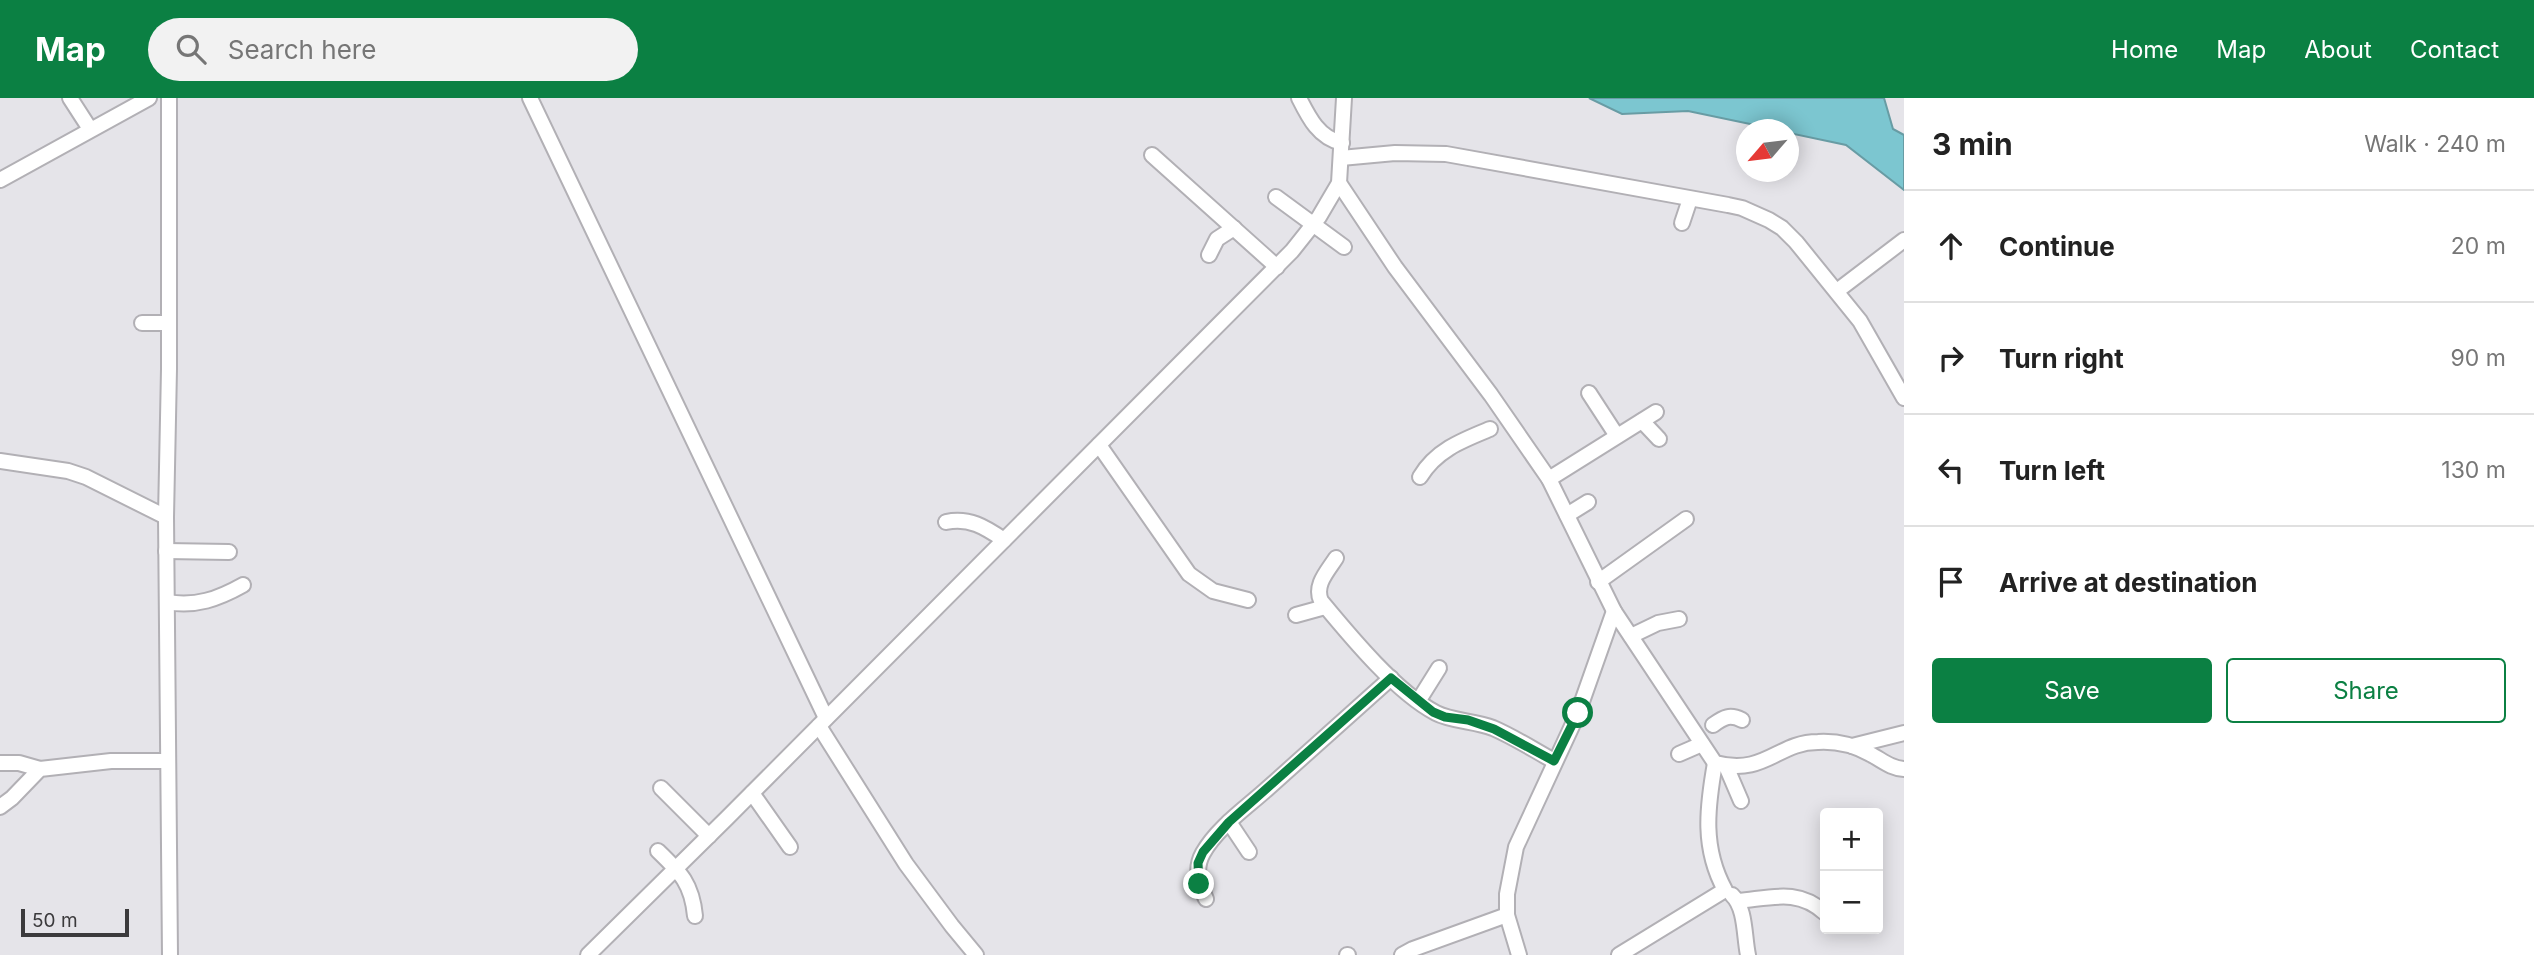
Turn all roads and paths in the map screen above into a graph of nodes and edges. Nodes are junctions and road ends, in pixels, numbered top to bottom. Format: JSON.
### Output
{"nodes":[{"id":1,"x":70,"y":98,"type":"edge"},
{"id":2,"x":149,"y":98,"type":"edge"},
{"id":3,"x":169,"y":98,"type":"edge"},
{"id":4,"x":530,"y":98,"type":"edge"},
{"id":5,"x":1299,"y":98,"type":"edge"},
{"id":6,"x":1343,"y":98,"type":"edge"},
{"id":7,"x":90,"y":129,"type":"junction"},
{"id":8,"x":1342,"y":151,"type":"junction"},
{"id":9,"x":1152,"y":155,"type":"dead end"},
{"id":10,"x":0,"y":180,"type":"edge"},
{"id":11,"x":1339,"y":183,"type":"junction"},
{"id":12,"x":1276,"y":197,"type":"dead end"},
{"id":13,"x":1690,"y":199,"type":"junction"},
{"id":14,"x":1314,"y":223,"type":"junction"},
{"id":15,"x":1682,"y":223,"type":"dead end"},
{"id":16,"x":1234,"y":228,"type":"junction"},
{"id":17,"x":1904,"y":240,"type":"edge"},
{"id":18,"x":1343,"y":247,"type":"dead end"},
{"id":19,"x":1209,"y":256,"type":"dead end"},
{"id":20,"x":1277,"y":267,"type":"junction"},
{"id":21,"x":1837,"y":290,"type":"junction"},
{"id":22,"x":142,"y":323,"type":"dead end"},
{"id":23,"x":169,"y":323,"type":"junction"},
{"id":24,"x":1589,"y":394,"type":"dead end"},
{"id":25,"x":1904,"y":398,"type":"edge"},
{"id":26,"x":1656,"y":412,"type":"dead end"},
{"id":27,"x":1642,"y":421,"type":"junction"},
{"id":28,"x":1500,"y":425,"type":"junction"},
{"id":29,"x":1617,"y":436,"type":"junction"},
{"id":30,"x":1659,"y":439,"type":"dead end"},
{"id":31,"x":1099,"y":445,"type":"junction"},
{"id":32,"x":0,"y":462,"type":"edge"},
{"id":33,"x":1420,"y":477,"type":"dead end"},
{"id":34,"x":1549,"y":479,"type":"junction"},
{"id":35,"x":1588,"y":502,"type":"dead end"},
{"id":36,"x":1567,"y":514,"type":"junction"},
{"id":37,"x":166,"y":517,"type":"junction"},
{"id":38,"x":1686,"y":519,"type":"dead end"},
{"id":39,"x":946,"y":522,"type":"dead end"},
{"id":40,"x":1004,"y":540,"type":"junction"},
{"id":41,"x":166,"y":551,"type":"junction"},
{"id":42,"x":229,"y":552,"type":"dead end"},
{"id":43,"x":1336,"y":558,"type":"dead end"},
{"id":44,"x":1598,"y":582,"type":"junction"},
{"id":45,"x":243,"y":586,"type":"dead end"},
{"id":46,"x":1248,"y":600,"type":"dead end"},
{"id":47,"x":167,"y":602,"type":"junction"},
{"id":48,"x":1325,"y":607,"type":"junction"},
{"id":49,"x":1614,"y":611,"type":"junction"},
{"id":50,"x":1296,"y":615,"type":"dead end"},
{"id":51,"x":1679,"y":619,"type":"dead end"},
{"id":52,"x":1631,"y":636,"type":"junction"},
{"id":53,"x":1439,"y":668,"type":"dead end"},
{"id":54,"x":1391,"y":678,"type":"junction"},
{"id":55,"x":1419,"y":701,"type":"junction"},
{"id":56,"x":1742,"y":720,"type":"dead end"},
{"id":57,"x":822,"y":722,"type":"junction"},
{"id":58,"x":1904,"y":733,"type":"edge"},
{"id":59,"x":1705,"y":734,"type":"junction"},
{"id":60,"x":1852,"y":746,"type":"junction"},
{"id":61,"x":1679,"y":754,"type":"dead end"},
{"id":62,"x":168,"y":761,"type":"junction"},
{"id":63,"x":1554,"y":761,"type":"junction"},
{"id":64,"x":0,"y":763,"type":"edge"},
{"id":65,"x":1721,"y":765,"type":"junction"},
{"id":66,"x":40,"y":769,"type":"junction"},
{"id":67,"x":1904,"y":769,"type":"edge"},
{"id":68,"x":661,"y":788,"type":"dead end"},
{"id":69,"x":752,"y":793,"type":"junction"},
{"id":70,"x":1741,"y":801,"type":"dead end"},
{"id":71,"x":0,"y":807,"type":"edge"},
{"id":72,"x":1229,"y":822,"type":"junction"},
{"id":73,"x":709,"y":836,"type":"junction"},
{"id":74,"x":790,"y":848,"type":"dead end"},
{"id":75,"x":658,"y":851,"type":"dead end"},
{"id":76,"x":1249,"y":852,"type":"dead end"},
{"id":77,"x":676,"y":868,"type":"junction"},
{"id":78,"x":1725,"y":890,"type":"junction"},
{"id":79,"x":1206,"y":899,"type":"dead end"},
{"id":80,"x":1738,"y":901,"type":"junction"},
{"id":81,"x":1820,"y":909,"type":"edge"},
{"id":82,"x":1507,"y":915,"type":"junction"},
{"id":83,"x":695,"y":916,"type":"dead end"},
{"id":84,"x":1637,"y":950,"type":"edge"},
{"id":85,"x":170,"y":955,"type":"edge"},
{"id":86,"x":588,"y":955,"type":"edge"},
{"id":87,"x":976,"y":955,"type":"edge"},
{"id":88,"x":1402,"y":955,"type":"edge"},
{"id":89,"x":1519,"y":955,"type":"edge"},
{"id":90,"x":1619,"y":955,"type":"edge"},
{"id":91,"x":1748,"y":955,"type":"edge"}],
"edges":[{"from":1,"to":7,"type":"street"},
{"from":2,"to":7,"type":"street"},
{"from":3,"to":23,"type":"street"},
{"from":4,"to":57,"type":"street"},
{"from":5,"to":8,"type":"street"},
{"from":6,"to":8,"type":"street"},
{"from":7,"to":10,"type":"street"},
{"from":8,"to":11,"type":"street"},
{"from":8,"to":13,"type":"street"},
{"from":9,"to":16,"type":"street"},
{"from":11,"to":14,"type":"street"},
{"from":11,"to":28,"type":"street"},
{"from":12,"to":14,"type":"street"},
{"from":13,"to":15,"type":"street"},
{"from":13,"to":21,"type":"street"},
{"from":14,"to":18,"type":"street"},
{"from":14,"to":20,"type":"street"},
{"from":16,"to":19,"type":"street"},
{"from":16,"to":20,"type":"street"},
{"from":17,"to":21,"type":"street"},
{"from":20,"to":31,"type":"street"},
{"from":21,"to":25,"type":"street"},
{"from":22,"to":23,"type":"street"},
{"from":23,"to":37,"type":"street"},
{"from":24,"to":29,"type":"street"},
{"from":26,"to":27,"type":"street"},
{"from":27,"to":29,"type":"street"},
{"from":27,"to":30,"type":"street"},
{"from":28,"to":33,"type":"street"},
{"from":28,"to":34,"type":"street"},
{"from":29,"to":34,"type":"street"},
{"from":31,"to":40,"type":"street"},
{"from":31,"to":46,"type":"street"},
{"from":32,"to":37,"type":"street"},
{"from":34,"to":36,"type":"street"},
{"from":35,"to":36,"type":"street"},
{"from":36,"to":44,"type":"street"},
{"from":37,"to":41,"type":"street"},
{"from":38,"to":44,"type":"street"},
{"from":39,"to":40,"type":"street"},
{"from":40,"to":57,"type":"street"},
{"from":41,"to":42,"type":"street"},
{"from":41,"to":47,"type":"street"},
{"from":43,"to":48,"type":"street"},
{"from":44,"to":49,"type":"street"},
{"from":45,"to":47,"type":"street"},
{"from":47,"to":62,"type":"street"},
{"from":48,"to":50,"type":"street"},
{"from":48,"to":54,"type":"street"},
{"from":49,"to":52,"type":"street"},
{"from":49,"to":63,"type":"street"},
{"from":51,"to":52,"type":"street"},
{"from":52,"to":59,"type":"street"},
{"from":53,"to":55,"type":"street"},
{"from":54,"to":55,"type":"street"},
{"from":54,"to":72,"type":"street"},
{"from":55,"to":63,"type":"street"},
{"from":56,"to":59,"type":"street"},
{"from":57,"to":69,"type":"street"},
{"from":57,"to":87,"type":"street"},
{"from":58,"to":60,"type":"street"},
{"from":59,"to":61,"type":"street"},
{"from":59,"to":65,"type":"street"},
{"from":60,"to":65,"type":"street"},
{"from":60,"to":67,"type":"street"},
{"from":62,"to":66,"type":"street"},
{"from":62,"to":85,"type":"street"},
{"from":63,"to":82,"type":"street"},
{"from":64,"to":66,"type":"street"},
{"from":65,"to":70,"type":"street"},
{"from":65,"to":78,"type":"street"},
{"from":66,"to":71,"type":"street"},
{"from":68,"to":73,"type":"street"},
{"from":69,"to":73,"type":"street"},
{"from":69,"to":74,"type":"street"},
{"from":72,"to":76,"type":"street"},
{"from":72,"to":79,"type":"street"},
{"from":73,"to":77,"type":"street"},
{"from":75,"to":77,"type":"street"},
{"from":77,"to":83,"type":"street"},
{"from":77,"to":86,"type":"street"},
{"from":78,"to":80,"type":"street"},
{"from":78,"to":84,"type":"street"},
{"from":80,"to":81,"type":"street"},
{"from":80,"to":91,"type":"street"},
{"from":82,"to":88,"type":"street"},
{"from":82,"to":89,"type":"street"},
{"from":84,"to":90,"type":"street"}]}
